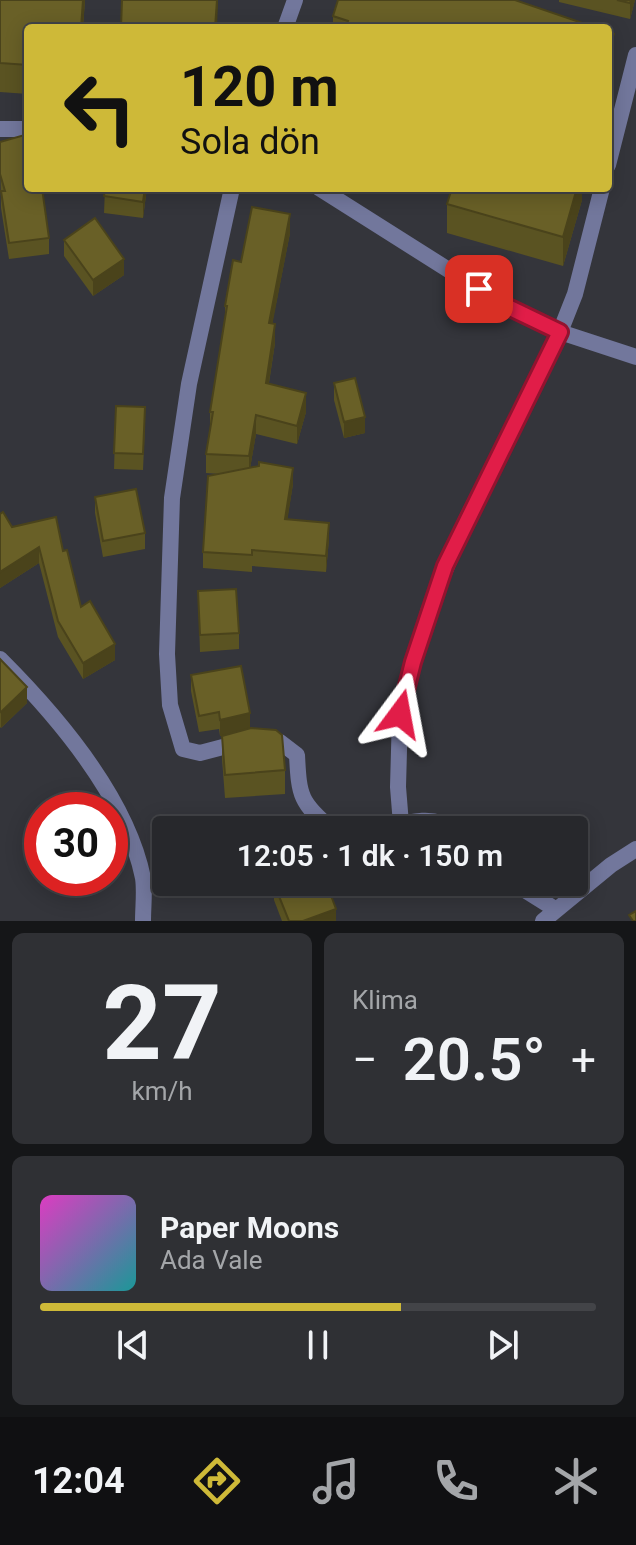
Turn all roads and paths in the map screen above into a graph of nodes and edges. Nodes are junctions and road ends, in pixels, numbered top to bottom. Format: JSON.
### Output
{"nodes":[{"id":1,"x":295,"y":0,"type":"edge"},
{"id":2,"x":286,"y":24,"type":"edge"},
{"id":3,"x":636,"y":55,"type":"edge"},
{"id":4,"x":0,"y":129,"type":"edge"},
{"id":5,"x":24,"y":129,"type":"edge"},
{"id":6,"x":612,"y":149,"type":"edge"},
{"id":7,"x":231,"y":192,"type":"edge"},
{"id":8,"x":325,"y":192,"type":"edge"},
{"id":9,"x":601,"y":192,"type":"edge"},
{"id":10,"x":560,"y":332,"type":"junction"},
{"id":11,"x":636,"y":357,"type":"edge"},
{"id":12,"x":0,"y":659,"type":"edge"},
{"id":13,"x":317,"y":816,"type":"edge"},
{"id":14,"x":400,"y":816,"type":"edge"},
{"id":15,"x":636,"y":849,"type":"edge"},
{"id":16,"x":528,"y":896,"type":"edge"},
{"id":17,"x":549,"y":915,"type":"edge"},
{"id":18,"x":143,"y":921,"type":"edge"}],
"edges":[{"from":1,"to":2,"type":"street"},
{"from":3,"to":6,"type":"street"},
{"from":4,"to":5,"type":"street"},
{"from":7,"to":13,"type":"street"},
{"from":8,"to":10,"type":"street"},
{"from":9,"to":10,"type":"street"},
{"from":10,"to":11,"type":"street"},
{"from":10,"to":14,"type":"street"},
{"from":12,"to":18,"type":"street"},
{"from":15,"to":17,"type":"street"},
{"from":16,"to":17,"type":"street"}]}
